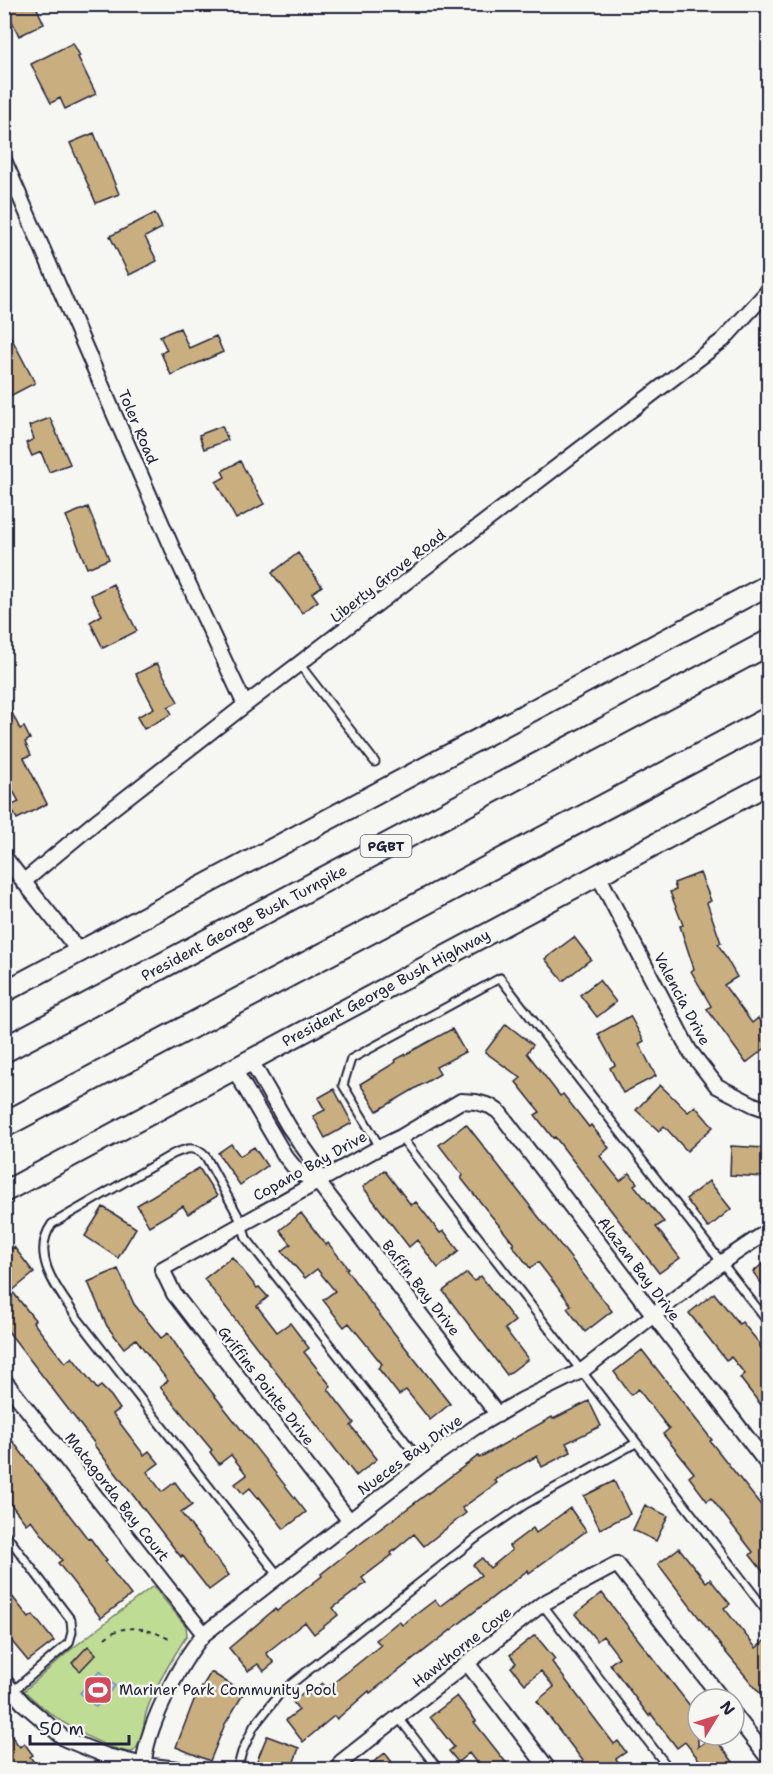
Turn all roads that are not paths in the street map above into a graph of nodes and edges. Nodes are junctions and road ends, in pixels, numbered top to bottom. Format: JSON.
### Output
{"nodes":[{"id":1,"x":4,"y":160,"type":"edge"},
{"id":2,"x":768,"y":291,"type":"edge"},
{"id":3,"x":768,"y":585,"type":"edge"},
{"id":4,"x":768,"y":643,"type":"edge"},
{"id":5,"x":300,"y":665,"type":"junction"},
{"id":6,"x":246,"y":705,"type":"junction"},
{"id":7,"x":768,"y":720,"type":"edge"},
{"id":8,"x":375,"y":762,"type":"dead end"},
{"id":9,"x":768,"y":784,"type":"edge"},
{"id":10,"x":4,"y":856,"type":"edge"},
{"id":11,"x":598,"y":875,"type":"junction"},
{"id":12,"x":23,"y":882,"type":"junction"},
{"id":13,"x":78,"y":952,"type":"junction"},
{"id":14,"x":4,"y":992,"type":"edge"},
{"id":15,"x":4,"y":1050,"type":"edge"},
{"id":16,"x":242,"y":1065,"type":"junction"},
{"id":17,"x":476,"y":1102,"type":"joint"},
{"id":18,"x":768,"y":1110,"type":"edge"},
{"id":19,"x":4,"y":1125,"type":"edge"},
{"id":20,"x":401,"y":1137,"type":"junction"},
{"id":21,"x":380,"y":1147,"type":"junction"},
{"id":22,"x":318,"y":1182,"type":"junction"},
{"id":23,"x":4,"y":1192,"type":"edge"},
{"id":24,"x":242,"y":1223,"type":"junction"},
{"id":25,"x":768,"y":1231,"type":"edge"},
{"id":26,"x":722,"y":1262,"type":"junction"},
{"id":27,"x":162,"y":1269,"type":"joint"},
{"id":28,"x":652,"y":1315,"type":"junction"},
{"id":29,"x":768,"y":1322,"type":"edge"},
{"id":30,"x":583,"y":1370,"type":"junction"},
{"id":31,"x":4,"y":1380,"type":"edge"},
{"id":32,"x":498,"y":1414,"type":"junction"},
{"id":33,"x":636,"y":1443,"type":"junction"},
{"id":34,"x":423,"y":1464,"type":"junction"},
{"id":35,"x":768,"y":1465,"type":"edge"},
{"id":36,"x":349,"y":1520,"type":"junction"},
{"id":37,"x":4,"y":1532,"type":"edge"},
{"id":38,"x":278,"y":1575,"type":"junction"},
{"id":39,"x":542,"y":1604,"type":"junction"},
{"id":40,"x":768,"y":1613,"type":"edge"},
{"id":41,"x":204,"y":1634,"type":"junction"},
{"id":42,"x":468,"y":1664,"type":"junction"},
{"id":43,"x":9,"y":1686,"type":"edge"},
{"id":44,"x":713,"y":1687,"type":"edge"},
{"id":45,"x":398,"y":1717,"type":"junction"},
{"id":46,"x":746,"y":1730,"type":"edge"},
{"id":47,"x":768,"y":1758,"type":"edge"},
{"id":48,"x":144,"y":1767,"type":"edge"},
{"id":49,"x":186,"y":1770,"type":"edge"},
{"id":50,"x":237,"y":1770,"type":"edge"},
{"id":51,"x":339,"y":1770,"type":"edge"},
{"id":52,"x":439,"y":1770,"type":"edge"},
{"id":53,"x":549,"y":1770,"type":"edge"},
{"id":54,"x":670,"y":1770,"type":"edge"}],
"edges":[{"from":1,"to":6,"type":"street","name":"Toler Road"},
{"from":2,"to":5,"type":"street","name":"Liberty Grove Road"},
{"from":3,"to":13,"type":"main road"},
{"from":4,"to":15,"type":"highway","name":"President George Bush Turnpike","number":"PGBT"},
{"from":5,"to":6,"type":"street","name":"Liberty Grove Road"},
{"from":5,"to":8,"type":"lane"},
{"from":6,"to":12,"type":"street","name":"Liberty Grove Road"},
{"from":7,"to":19,"type":"highway"},
{"from":9,"to":11,"type":"main road","name":"President George Bush Highway"},
{"from":10,"to":12,"type":"street"},
{"from":11,"to":16,"type":"main road","name":"President George Bush Highway"},
{"from":11,"to":18,"type":"street","name":"Valencia Drive"},
{"from":12,"to":13,"type":"street"},
{"from":13,"to":14,"type":"main road"},
{"from":16,"to":22,"type":"street","name":"Baffin Bay Drive"},
{"from":16,"to":22,"type":"street","name":"Baffin Bay Drive"},
{"from":16,"to":23,"type":"main road","name":"President George Bush Highway"},
{"from":17,"to":20,"type":"street","name":"Copano Bay Drive"},
{"from":17,"to":28,"type":"street","name":"Alazan Bay Drive"},
{"from":20,"to":21,"type":"street","name":"Copano Bay Drive"},
{"from":20,"to":30,"type":"lane"},
{"from":21,"to":22,"type":"street","name":"Copano Bay Drive"},
{"from":21,"to":26,"type":"lane"},
{"from":22,"to":24,"type":"street","name":"Copano Bay Drive"},
{"from":22,"to":32,"type":"street","name":"Baffin Bay Drive"},
{"from":24,"to":27,"type":"street","name":"Copano Bay Drive"},
{"from":24,"to":34,"type":"lane"},
{"from":24,"to":38,"type":"lane"},
{"from":25,"to":26,"type":"street","name":"Nueces Bay Drive"},
{"from":26,"to":28,"type":"street","name":"Nueces Bay Drive"},
{"from":26,"to":29,"type":"lane"},
{"from":27,"to":36,"type":"street","name":"Griffins Pointe Drive"},
{"from":28,"to":30,"type":"street","name":"Nueces Bay Drive"},
{"from":28,"to":35,"type":"street","name":"Alazan Bay Drive"},
{"from":30,"to":32,"type":"street","name":"Nueces Bay Drive"},
{"from":30,"to":33,"type":"lane"},
{"from":31,"to":41,"type":"street","name":"Matagorda Bay Court"},
{"from":32,"to":34,"type":"street","name":"Nueces Bay Drive"},
{"from":33,"to":40,"type":"lane"},
{"from":33,"to":50,"type":"lane"},
{"from":34,"to":36,"type":"street","name":"Nueces Bay Drive"},
{"from":36,"to":38,"type":"street","name":"Nueces Bay Drive"},
{"from":37,"to":43,"type":"lane"},
{"from":38,"to":41,"type":"street","name":"Nueces Bay Drive"},
{"from":39,"to":42,"type":"street","name":"Hawthorne Cove"},
{"from":39,"to":44,"type":"street","name":"Hawthorne Cove"},
{"from":39,"to":54,"type":"lane"},
{"from":41,"to":48,"type":"street","name":"Nueces Bay Drive"},
{"from":42,"to":45,"type":"street","name":"Hawthorne Cove"},
{"from":42,"to":53,"type":"street"},
{"from":43,"to":48,"type":"street"},
{"from":45,"to":51,"type":"street","name":"Hawthorne Cove"},
{"from":45,"to":52,"type":"lane"},
{"from":46,"to":47,"type":"street"},
{"from":48,"to":49,"type":"street"}]}
